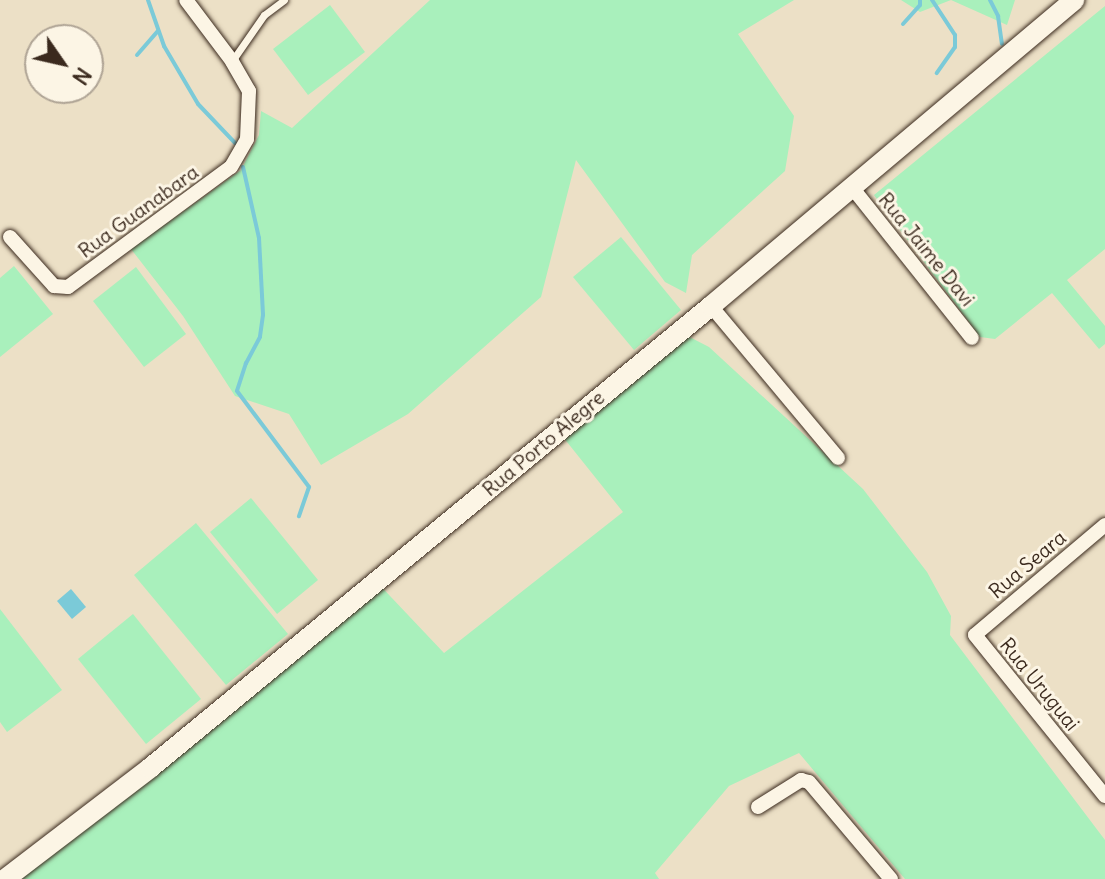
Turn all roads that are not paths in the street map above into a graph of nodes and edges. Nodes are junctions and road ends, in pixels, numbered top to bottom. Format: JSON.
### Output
{"nodes":[{"id":1,"x":186,"y":0,"type":"edge"},
{"id":2,"x":284,"y":0,"type":"edge"},
{"id":3,"x":1074,"y":0,"type":"edge"},
{"id":4,"x":232,"y":61,"type":"junction"},
{"id":5,"x":851,"y":186,"type":"junction"},
{"id":6,"x":10,"y":237,"type":"dead end"},
{"id":7,"x":711,"y":306,"type":"junction"},
{"id":8,"x":972,"y":338,"type":"dead end"},
{"id":9,"x":838,"y":458,"type":"dead end"},
{"id":10,"x":1105,"y":525,"type":"edge"},
{"id":11,"x":975,"y":635,"type":"joint"},
{"id":12,"x":1099,"y":778,"type":"edge"},
{"id":13,"x":1105,"y":796,"type":"edge"},
{"id":14,"x":758,"y":807,"type":"dead end"},
{"id":15,"x":5,"y":879,"type":"edge"},
{"id":16,"x":891,"y":879,"type":"edge"}],
"edges":[{"from":1,"to":4,"type":"street"},
{"from":2,"to":4,"type":"lane"},
{"from":3,"to":5,"type":"street","name":"Rua Porto Alegre"},
{"from":4,"to":6,"type":"street","name":"Rua Guanabara"},
{"from":5,"to":7,"type":"street","name":"Rua Porto Alegre"},
{"from":5,"to":8,"type":"street","name":"Rua Jaime Davi"},
{"from":7,"to":9,"type":"street"},
{"from":7,"to":15,"type":"street","name":"Rua Porto Alegre"},
{"from":10,"to":11,"type":"street","name":"Rua Seara"},
{"from":11,"to":12,"type":"street","name":"Rua Uruguai"},
{"from":12,"to":13,"type":"street","name":"Rua Uruguai"},
{"from":14,"to":16,"type":"street"}]}
